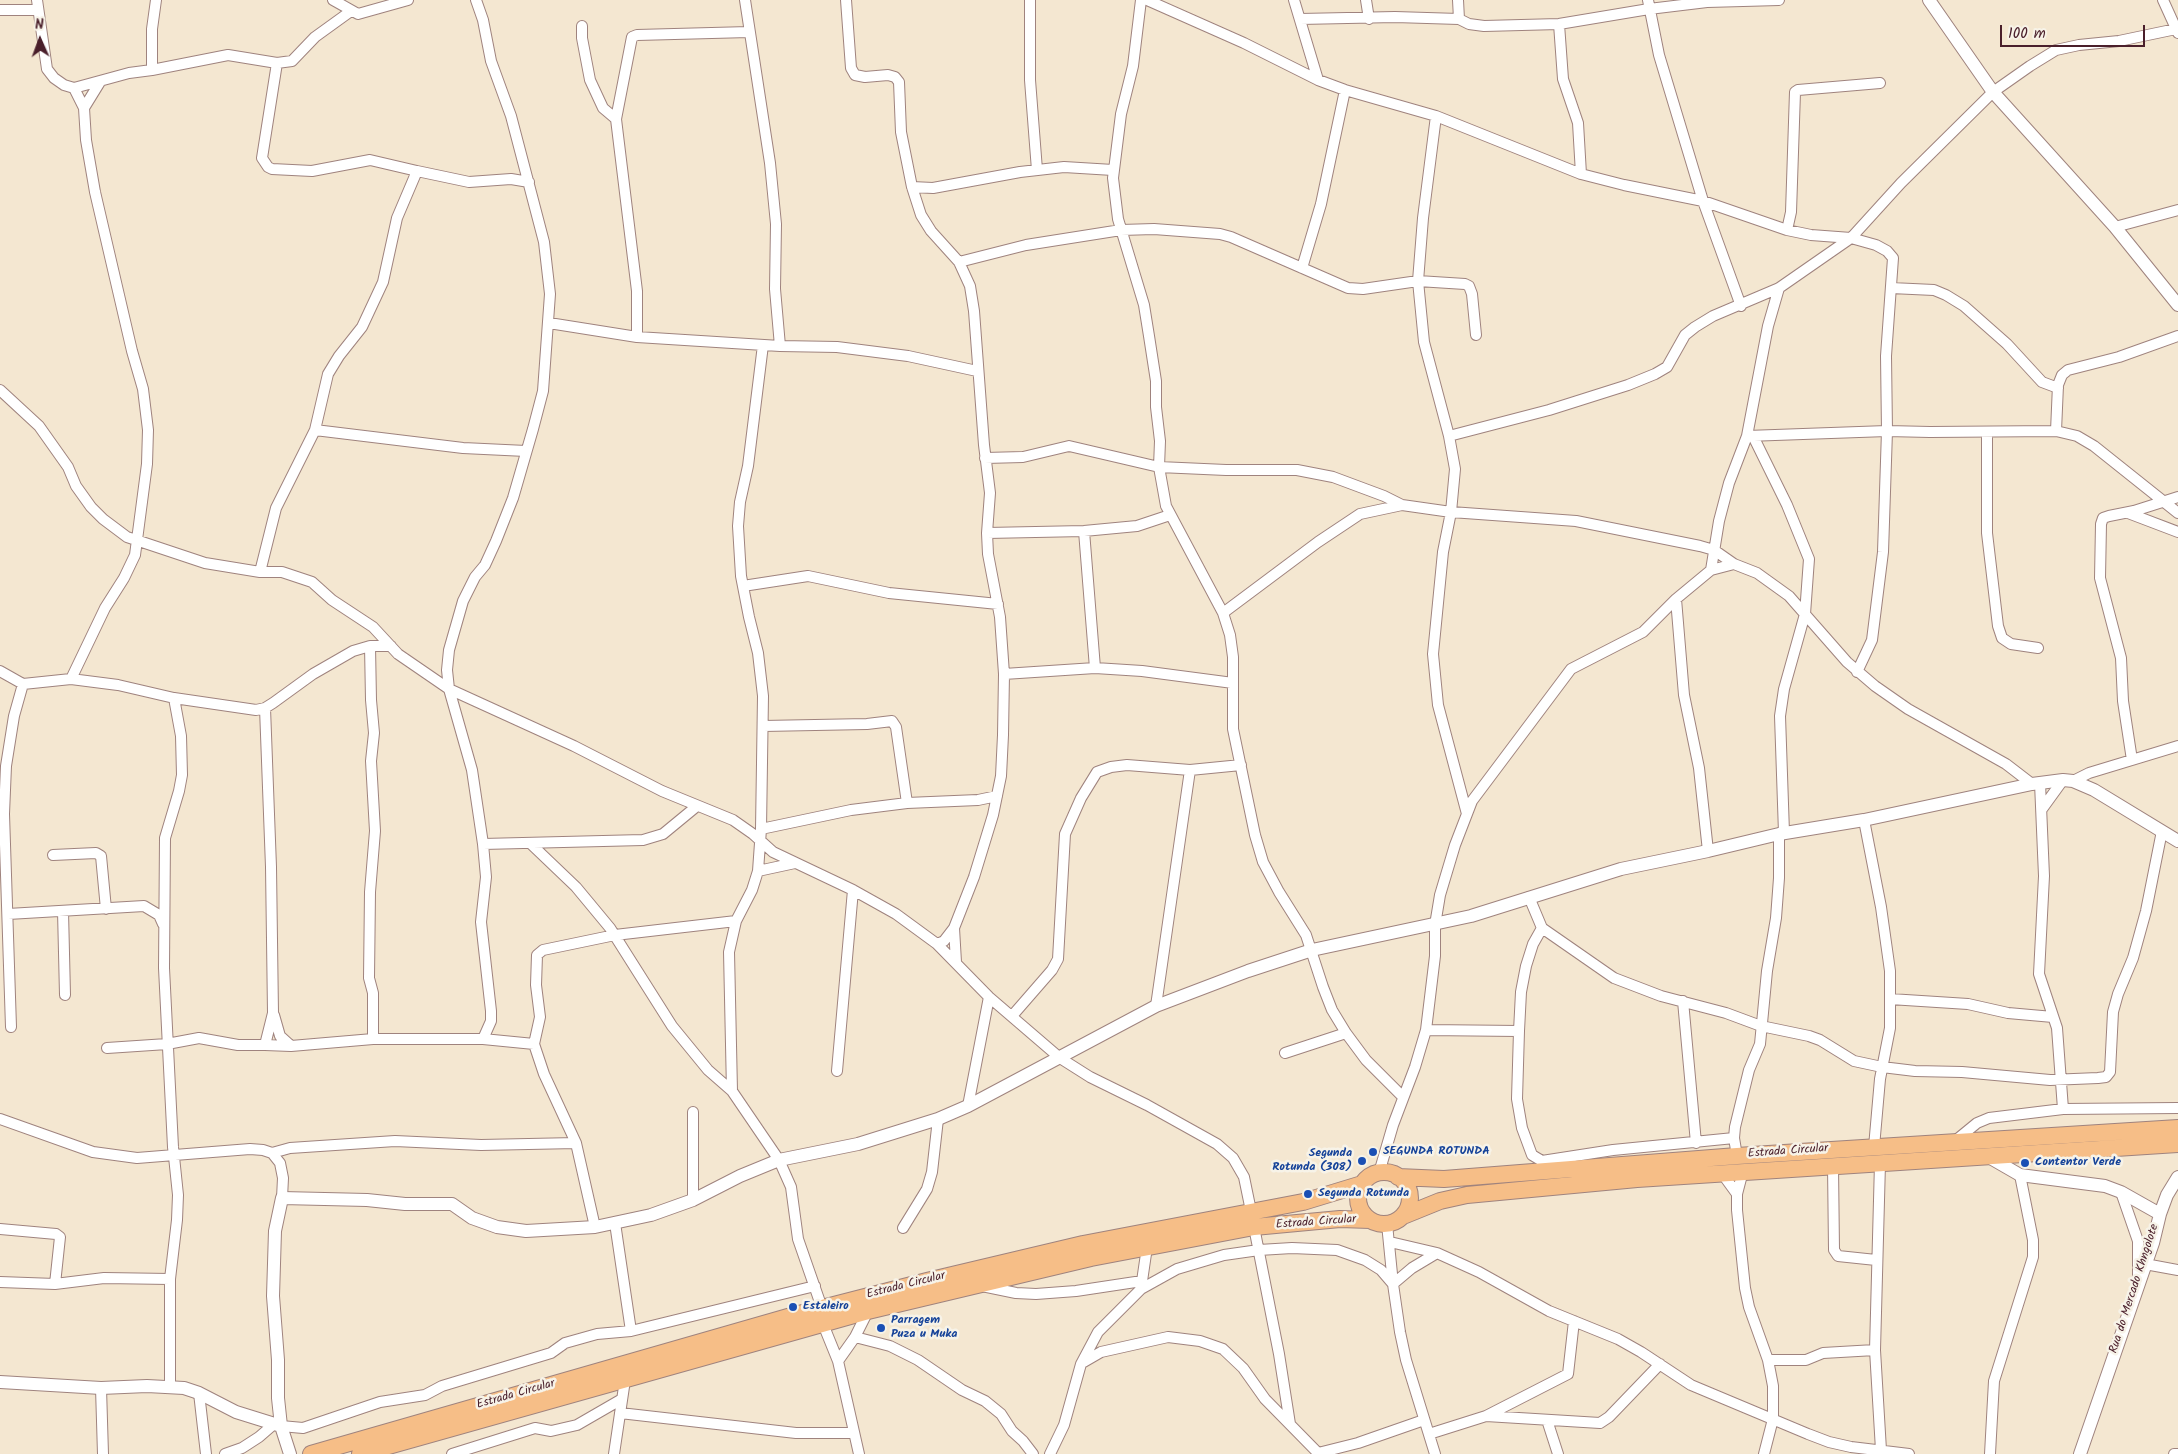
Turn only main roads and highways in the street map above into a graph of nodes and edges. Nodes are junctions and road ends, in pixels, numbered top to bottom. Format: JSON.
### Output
{"nodes":[{"id":1,"x":2178,"y":1128,"type":"edge"},
{"id":2,"x":2178,"y":1144,"type":"edge"},
{"id":3,"x":1740,"y":1163,"type":"junction"},
{"id":4,"x":1398,"y":1177,"type":"junction"},
{"id":5,"x":1362,"y":1184,"type":"junction"},
{"id":6,"x":1403,"y":1216,"type":"junction"},
{"id":7,"x":1252,"y":1219,"type":"junction"},
{"id":8,"x":1370,"y":1220,"type":"junction"},
{"id":9,"x":823,"y":1316,"type":"junction"},
{"id":10,"x":393,"y":1450,"type":"edge"},
{"id":11,"x":311,"y":1454,"type":"edge"},
{"id":12,"x":360,"y":1454,"type":"edge"}],
"edges":[{"from":1,"to":3,"type":"main road","name":"Estrada Circular"},
{"from":2,"to":3,"type":"main road","name":"Estrada Circular"},
{"from":3,"to":4,"type":"main road","name":"Estrada Circular"},
{"from":3,"to":6,"type":"main road","name":"Estrada Circular"},
{"from":4,"to":5,"type":"main road"},
{"from":4,"to":6,"type":"main road"},
{"from":5,"to":7,"type":"main road","name":"Estrada Circular"},
{"from":5,"to":8,"type":"main road"},
{"from":6,"to":8,"type":"main road"},
{"from":7,"to":8,"type":"main road","name":"Estrada Circular"},
{"from":7,"to":9,"type":"main road","name":"Estrada Circular"},
{"from":7,"to":9,"type":"main road","name":"Estrada Circular"},
{"from":9,"to":10,"type":"main road","name":"Estrada Circular"},
{"from":9,"to":11,"type":"main road","name":"Estrada Circular"},
{"from":10,"to":12,"type":"main road","name":"Estrada Circular"}]}
